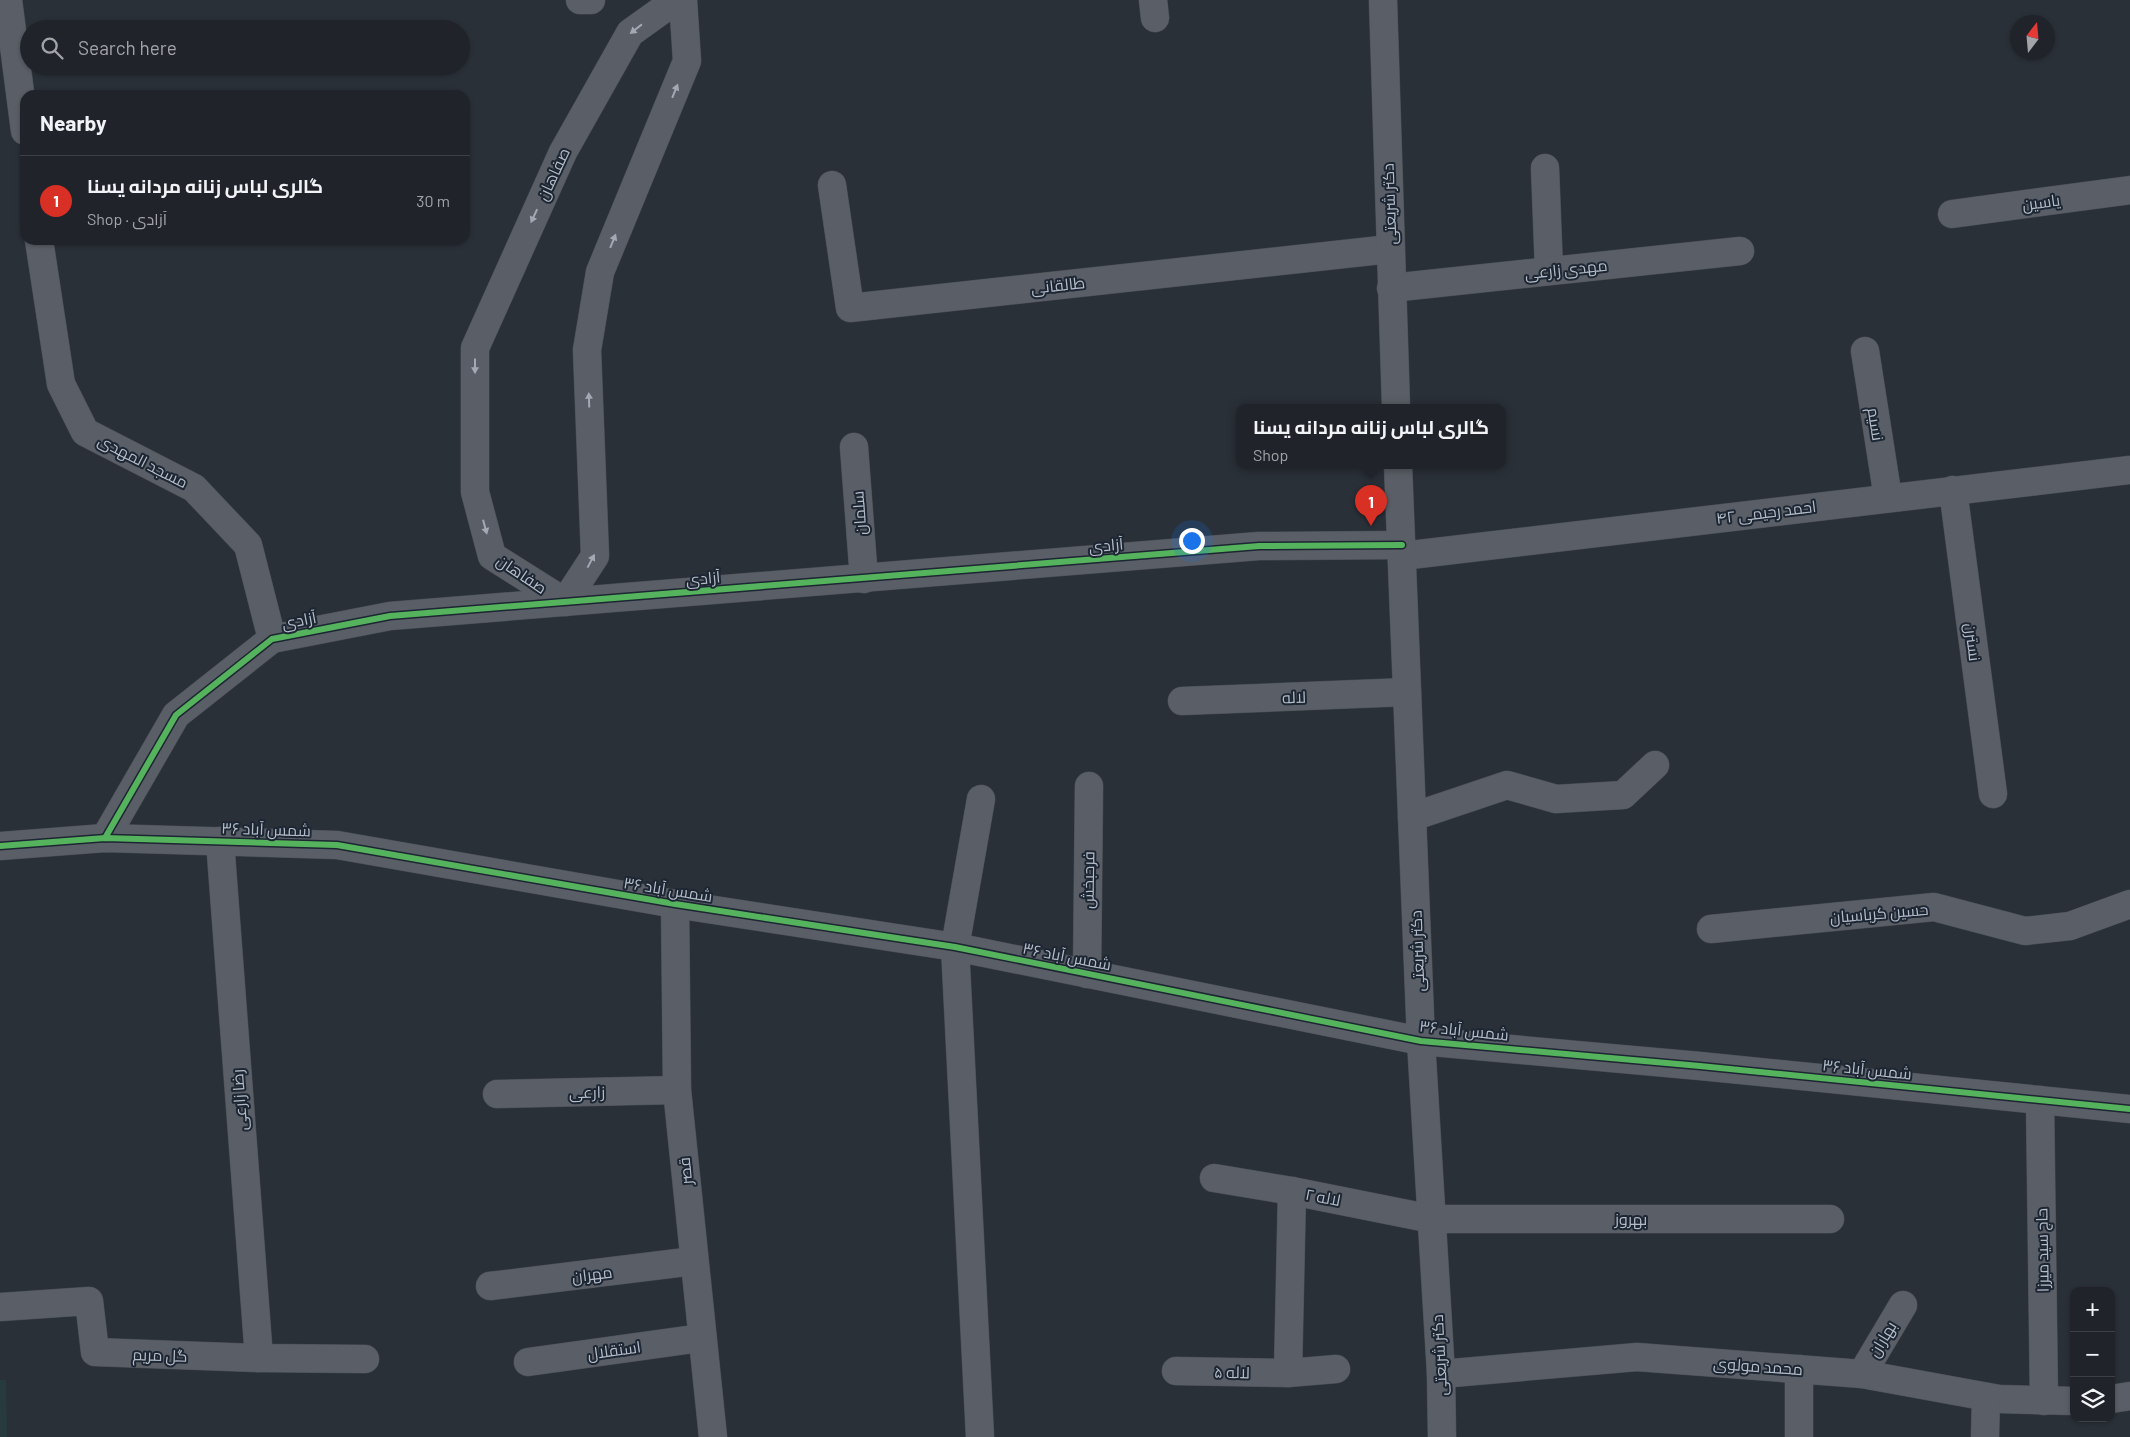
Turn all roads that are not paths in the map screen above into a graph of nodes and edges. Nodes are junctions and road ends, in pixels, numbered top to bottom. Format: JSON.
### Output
{"nodes":[{"id":1,"x":8,"y":0,"type":"edge"},
{"id":2,"x":580,"y":0,"type":"edge"},
{"id":3,"x":591,"y":0,"type":"edge"},
{"id":4,"x":676,"y":0,"type":"edge"},
{"id":5,"x":684,"y":0,"type":"edge"},
{"id":6,"x":1383,"y":0,"type":"edge"},
{"id":7,"x":20,"y":92,"type":"edge"},
{"id":8,"x":1545,"y":168,"type":"dead end"},
{"id":9,"x":832,"y":185,"type":"dead end"},
{"id":10,"x":2130,"y":190,"type":"edge"},
{"id":11,"x":1952,"y":214,"type":"dead end"},
{"id":12,"x":40,"y":245,"type":"edge"},
{"id":13,"x":1390,"y":248,"type":"junction"},
{"id":14,"x":1740,"y":251,"type":"dead end"},
{"id":15,"x":1549,"y":271,"type":"junction"},
{"id":16,"x":1391,"y":288,"type":"junction"},
{"id":17,"x":1865,"y":351,"type":"dead end"},
{"id":18,"x":1396,"y":404,"type":"edge"},
{"id":19,"x":854,"y":447,"type":"dead end"},
{"id":20,"x":1398,"y":469,"type":"edge"},
{"id":21,"x":2130,"y":470,"type":"edge"},
{"id":22,"x":1953,"y":490,"type":"junction"},
{"id":23,"x":1888,"y":498,"type":"junction"},
{"id":24,"x":1402,"y":551,"type":"junction"},
{"id":25,"x":864,"y":579,"type":"junction"},
{"id":26,"x":565,"y":602,"type":"junction"},
{"id":27,"x":272,"y":639,"type":"junction"},
{"id":28,"x":1407,"y":692,"type":"junction"},
{"id":29,"x":1182,"y":701,"type":"dead end"},
{"id":30,"x":1654,"y":766,"type":"dead end"},
{"id":31,"x":1089,"y":786,"type":"dead end"},
{"id":32,"x":1993,"y":794,"type":"dead end"},
{"id":33,"x":981,"y":800,"type":"dead end"},
{"id":34,"x":1412,"y":817,"type":"junction"},
{"id":35,"x":105,"y":838,"type":"junction"},
{"id":36,"x":220,"y":842,"type":"junction"},
{"id":37,"x":0,"y":846,"type":"edge"},
{"id":38,"x":675,"y":904,"type":"junction"},
{"id":39,"x":2130,"y":904,"type":"edge"},
{"id":40,"x":1711,"y":929,"type":"dead end"},
{"id":41,"x":955,"y":947,"type":"junction"},
{"id":42,"x":1087,"y":974,"type":"junction"},
{"id":43,"x":1421,"y":1041,"type":"junction"},
{"id":44,"x":678,"y":1090,"type":"junction"},
{"id":45,"x":498,"y":1094,"type":"dead end"},
{"id":46,"x":2040,"y":1100,"type":"junction"},
{"id":47,"x":2130,"y":1109,"type":"edge"},
{"id":48,"x":1214,"y":1178,"type":"dead end"},
{"id":49,"x":1292,"y":1190,"type":"junction"},
{"id":50,"x":1432,"y":1219,"type":"junction"},
{"id":51,"x":1830,"y":1219,"type":"dead end"},
{"id":52,"x":694,"y":1261,"type":"junction"},
{"id":53,"x":490,"y":1286,"type":"dead end"},
{"id":54,"x":1903,"y":1305,"type":"dead end"},
{"id":55,"x":0,"y":1307,"type":"edge"},
{"id":56,"x":701,"y":1338,"type":"junction"},
{"id":57,"x":259,"y":1358,"type":"junction"},
{"id":58,"x":365,"y":1359,"type":"dead end"},
{"id":59,"x":528,"y":1362,"type":"dead end"},
{"id":60,"x":1336,"y":1369,"type":"dead end"},
{"id":61,"x":1799,"y":1369,"type":"junction"},
{"id":62,"x":1176,"y":1371,"type":"dead end"},
{"id":63,"x":1288,"y":1373,"type":"junction"},
{"id":64,"x":1441,"y":1374,"type":"junction"},
{"id":65,"x":1862,"y":1374,"type":"junction"},
{"id":66,"x":2130,"y":1396,"type":"edge"},
{"id":67,"x":1986,"y":1397,"type":"junction"},
{"id":68,"x":2115,"y":1398,"type":"edge"},
{"id":69,"x":2044,"y":1401,"type":"junction"},
{"id":70,"x":2070,"y":1401,"type":"edge"},
{"id":71,"x":712,"y":1437,"type":"edge"},
{"id":72,"x":980,"y":1437,"type":"edge"},
{"id":73,"x":1442,"y":1437,"type":"edge"},
{"id":74,"x":1799,"y":1437,"type":"edge"},
{"id":75,"x":1985,"y":1437,"type":"edge"}],
"edges":[{"from":1,"to":7,"type":"street"},
{"from":2,"to":3,"type":"street"},
{"from":4,"to":26,"type":"street","name":"صفاهان","one_way":true},
{"from":26,"to":5,"type":"street","name":"صفاهان","one_way":true},
{"from":6,"to":13,"type":"street","name":"دکتر شریعتی"},
{"from":8,"to":15,"type":"street"},
{"from":9,"to":13,"type":"street","name":"طالقانی"},
{"from":10,"to":11,"type":"street","name":"یاسین"},
{"from":12,"to":27,"type":"street","name":"مسجد المهدی"},
{"from":13,"to":16,"type":"street","name":"دکتر شریعتی"},
{"from":14,"to":15,"type":"street","name":"مهدی زارعی"},
{"from":15,"to":16,"type":"street","name":"مهدی زارعی"},
{"from":16,"to":18,"type":"street","name":"دکتر شریعتی"},
{"from":17,"to":23,"type":"street","name":"نسیم"},
{"from":19,"to":25,"type":"street","name":"سلمان"},
{"from":20,"to":24,"type":"street","name":"دکتر شریعتی"},
{"from":21,"to":22,"type":"street","name":"۴۲ احمد رحیمی"},
{"from":22,"to":23,"type":"street","name":"۴۲ احمد رحیمی"},
{"from":22,"to":32,"type":"street","name":"نسترن"},
{"from":23,"to":24,"type":"street","name":"۴۲ احمد رحیمی"},
{"from":24,"to":25,"type":"street","name":"آزادی"},
{"from":24,"to":28,"type":"street","name":"دکتر شریعتی"},
{"from":25,"to":26,"type":"street","name":"آزادی"},
{"from":26,"to":27,"type":"street","name":"آزادی"},
{"from":27,"to":35,"type":"street","name":"آزادی"},
{"from":28,"to":29,"type":"street","name":"لاله"},
{"from":28,"to":34,"type":"street","name":"دکتر شریعتی"},
{"from":30,"to":34,"type":"street"},
{"from":31,"to":42,"type":"street","name":"فرحبخش"},
{"from":33,"to":41,"type":"street"},
{"from":34,"to":43,"type":"street","name":"دکتر شریعتی"},
{"from":35,"to":36,"type":"street","name":"شمس آباد ۳۶"},
{"from":35,"to":37,"type":"street","name":"شمس آباد ۳۶"},
{"from":36,"to":38,"type":"street","name":"شمس آباد ۳۶"},
{"from":36,"to":57,"type":"street","name":"رضا زارعی"},
{"from":38,"to":41,"type":"street","name":"شمس آباد ۳۶"},
{"from":38,"to":44,"type":"street","name":"قصر"},
{"from":39,"to":40,"type":"street","name":"حسین کرباسیان"},
{"from":41,"to":42,"type":"street","name":"شمس آباد ۳۶"},
{"from":41,"to":72,"type":"street"},
{"from":42,"to":43,"type":"street","name":"شمس آباد ۳۶"},
{"from":43,"to":46,"type":"street","name":"شمس آباد ۳۶"},
{"from":43,"to":50,"type":"street","name":"دکتر شریعتی"},
{"from":44,"to":45,"type":"street","name":"زارعی"},
{"from":44,"to":52,"type":"street","name":"قصر"},
{"from":46,"to":47,"type":"street","name":"شمس آباد ۳۶"},
{"from":46,"to":69,"type":"street","name":"حاج سید میرزا"},
{"from":48,"to":49,"type":"street","name":"لاله ۲"},
{"from":49,"to":50,"type":"street","name":"لاله ۲"},
{"from":49,"to":63,"type":"street"},
{"from":50,"to":51,"type":"street","name":"بهروز"},
{"from":50,"to":64,"type":"street","name":"دکتر شریعتی"},
{"from":52,"to":53,"type":"street","name":"مهران"},
{"from":52,"to":56,"type":"street","name":"قصر"},
{"from":54,"to":65,"type":"street","name":"بهاران"},
{"from":55,"to":57,"type":"street","name":"گل مریم"},
{"from":56,"to":59,"type":"street","name":"استقلال"},
{"from":56,"to":71,"type":"street","name":"قصر"},
{"from":57,"to":58,"type":"street","name":"گل مریم"},
{"from":60,"to":63,"type":"street","name":"لاله ۵"},
{"from":61,"to":64,"type":"street","name":"محمد مولوی"},
{"from":61,"to":65,"type":"street","name":"محمد مولوی"},
{"from":61,"to":74,"type":"street"},
{"from":62,"to":63,"type":"street","name":"لاله ۵"},
{"from":64,"to":73,"type":"street","name":"دکتر شریعتی"},
{"from":65,"to":67,"type":"street","name":"محمد مولوی"},
{"from":66,"to":68,"type":"street"},
{"from":67,"to":69,"type":"street","name":"محمد مولوی"},
{"from":67,"to":75,"type":"street"},
{"from":69,"to":70,"type":"street","name":"محمد مولوی"}]}
